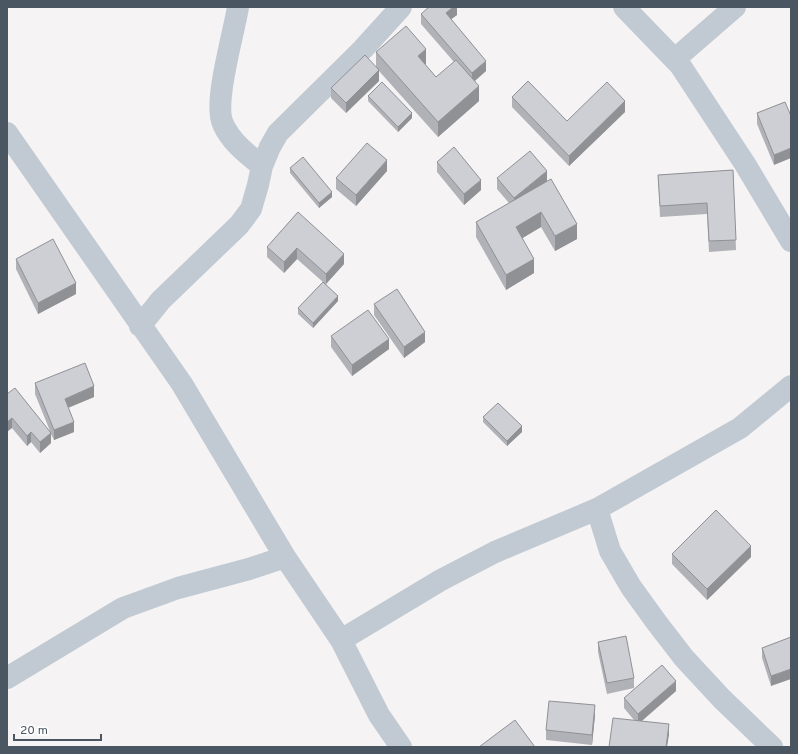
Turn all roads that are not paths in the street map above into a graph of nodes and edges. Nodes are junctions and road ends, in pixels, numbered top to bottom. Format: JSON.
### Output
{"nodes":[{"id":1,"x":238,"y":7,"type":"edge"},
{"id":2,"x":735,"y":7,"type":"edge"},
{"id":3,"x":394,"y":9,"type":"edge"},
{"id":4,"x":629,"y":9,"type":"edge"},
{"id":5,"x":675,"y":59,"type":"junction"},
{"id":6,"x":7,"y":133,"type":"edge"},
{"id":7,"x":262,"y":166,"type":"junction"},
{"id":8,"x":791,"y":241,"type":"edge"},
{"id":9,"x":140,"y":326,"type":"junction"},
{"id":10,"x":791,"y":386,"type":"edge"},
{"id":11,"x":597,"y":509,"type":"junction"},
{"id":12,"x":285,"y":557,"type":"junction"},
{"id":13,"x":341,"y":640,"type":"junction"},
{"id":14,"x":7,"y":678,"type":"edge"},
{"id":15,"x":402,"y":747,"type":"edge"},
{"id":16,"x":772,"y":747,"type":"edge"}],
"edges":[{"from":1,"to":7,"type":"street"},
{"from":2,"to":5,"type":"street"},
{"from":3,"to":7,"type":"street"},
{"from":4,"to":5,"type":"street"},
{"from":5,"to":8,"type":"street"},
{"from":6,"to":9,"type":"street"},
{"from":7,"to":9,"type":"street"},
{"from":9,"to":12,"type":"street"},
{"from":10,"to":11,"type":"street"},
{"from":11,"to":13,"type":"street"},
{"from":11,"to":16,"type":"street"},
{"from":12,"to":13,"type":"street"},
{"from":12,"to":14,"type":"street"},
{"from":13,"to":15,"type":"street"}]}
